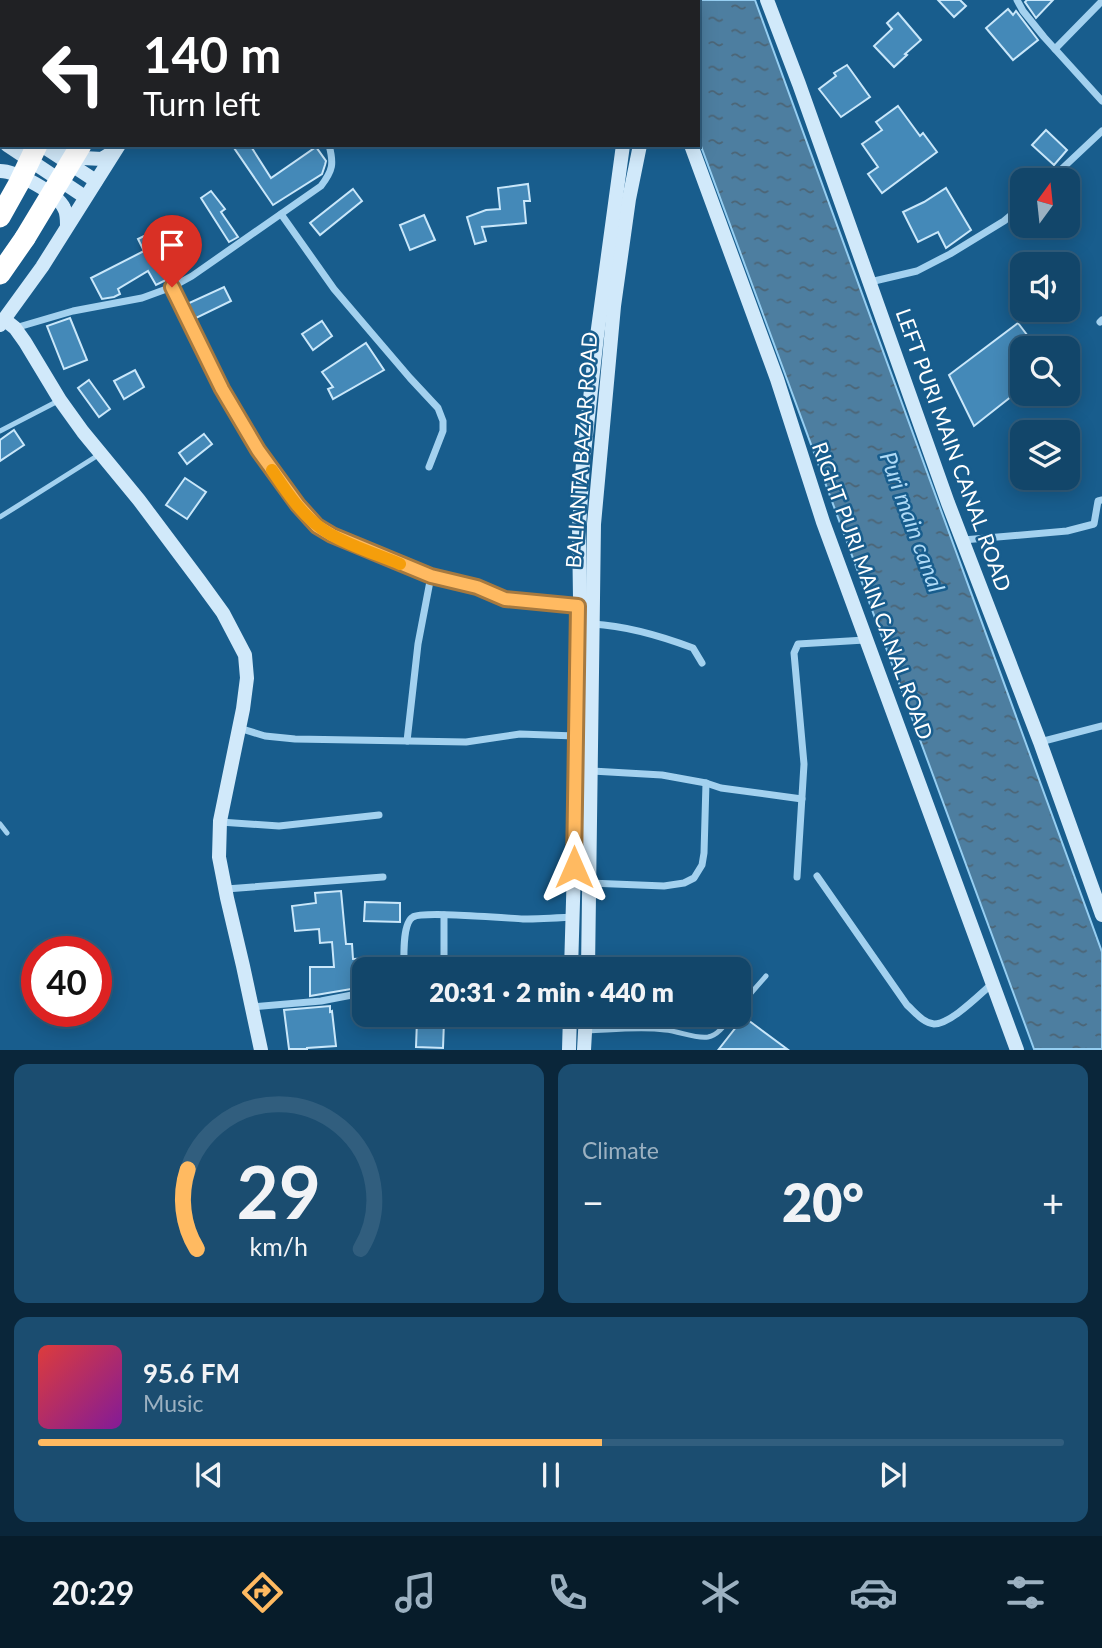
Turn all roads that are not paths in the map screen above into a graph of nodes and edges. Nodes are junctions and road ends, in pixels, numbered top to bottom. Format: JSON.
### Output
{"nodes":[{"id":1,"x":767,"y":0,"type":"edge"},
{"id":2,"x":1017,"y":0,"type":"edge"},
{"id":3,"x":1102,"y":2,"type":"edge"},
{"id":4,"x":1055,"y":49,"type":"junction"},
{"id":5,"x":1102,"y":101,"type":"edge"},
{"id":6,"x":1102,"y":131,"type":"edge"},
{"id":7,"x":10,"y":147,"type":"edge"},
{"id":8,"x":38,"y":147,"type":"edge"},
{"id":9,"x":42,"y":147,"type":"edge"},
{"id":10,"x":64,"y":147,"type":"edge"},
{"id":11,"x":79,"y":147,"type":"edge"},
{"id":12,"x":118,"y":147,"type":"edge"},
{"id":13,"x":330,"y":147,"type":"edge"},
{"id":14,"x":623,"y":147,"type":"edge"},
{"id":15,"x":640,"y":147,"type":"edge"},
{"id":16,"x":692,"y":147,"type":"edge"},
{"id":17,"x":1063,"y":168,"type":"edge"},
{"id":18,"x":0,"y":171,"type":"edge"},
{"id":19,"x":96,"y":181,"type":"junction"},
{"id":20,"x":85,"y":197,"type":"junction"},
{"id":21,"x":281,"y":214,"type":"junction"},
{"id":22,"x":1010,"y":216,"type":"edge"},
{"id":23,"x":0,"y":217,"type":"edge"},
{"id":24,"x":67,"y":225,"type":"junction"},
{"id":25,"x":0,"y":274,"type":"edge"},
{"id":26,"x":869,"y":282,"type":"junction"},
{"id":27,"x":172,"y":287,"type":"junction"},
{"id":28,"x":7,"y":324,"type":"edge"},
{"id":29,"x":60,"y":400,"type":"junction"},
{"id":30,"x":0,"y":431,"type":"edge"},
{"id":31,"x":100,"y":454,"type":"junction"},
{"id":32,"x":429,"y":467,"type":"dead end"},
{"id":33,"x":1102,"y":500,"type":"edge"},
{"id":34,"x":0,"y":517,"type":"edge"},
{"id":35,"x":963,"y":540,"type":"junction"},
{"id":36,"x":431,"y":576,"type":"junction"},
{"id":37,"x":578,"y":606,"type":"junction"},
{"id":38,"x":592,"y":624,"type":"junction"},
{"id":39,"x":866,"y":640,"type":"junction"},
{"id":40,"x":702,"y":663,"type":"dead end"},
{"id":41,"x":1102,"y":726,"type":"edge"},
{"id":42,"x":239,"y":728,"type":"junction"},
{"id":43,"x":575,"y":736,"type":"junction"},
{"id":44,"x":407,"y":741,"type":"junction"},
{"id":45,"x":1041,"y":742,"type":"junction"},
{"id":46,"x":592,"y":771,"type":"junction"},
{"id":47,"x":706,"y":783,"type":"junction"},
{"id":48,"x":802,"y":799,"type":"junction"},
{"id":49,"x":379,"y":815,"type":"dead end"},
{"id":50,"x":219,"y":821,"type":"junction"},
{"id":51,"x":0,"y":824,"type":"edge"},
{"id":52,"x":7,"y":833,"type":"dead end"},
{"id":53,"x":817,"y":876,"type":"dead end"},
{"id":54,"x":383,"y":877,"type":"dead end"},
{"id":55,"x":797,"y":877,"type":"dead end"},
{"id":56,"x":589,"y":883,"type":"junction"},
{"id":57,"x":225,"y":889,"type":"junction"},
{"id":58,"x":444,"y":915,"type":"junction"},
{"id":59,"x":1102,"y":915,"type":"edge"},
{"id":60,"x":573,"y":917,"type":"junction"},
{"id":61,"x":404,"y":957,"type":"edge"},
{"id":62,"x":444,"y":957,"type":"edge"},
{"id":63,"x":571,"y":957,"type":"edge"},
{"id":64,"x":588,"y":957,"type":"edge"},
{"id":65,"x":766,"y":976,"type":"dead end"},
{"id":66,"x":993,"y":983,"type":"junction"},
{"id":67,"x":751,"y":993,"type":"edge"},
{"id":68,"x":352,"y":995,"type":"dead end"},
{"id":69,"x":252,"y":1007,"type":"junction"},
{"id":70,"x":570,"y":1027,"type":"edge"},
{"id":71,"x":585,"y":1027,"type":"edge"},
{"id":72,"x":722,"y":1027,"type":"edge"},
{"id":73,"x":585,"y":1031,"type":"junction"},
{"id":74,"x":261,"y":1049,"type":"edge"},
{"id":75,"x":569,"y":1049,"type":"edge"},
{"id":76,"x":584,"y":1049,"type":"edge"},
{"id":77,"x":1017,"y":1049,"type":"edge"}],
"edges":[{"from":1,"to":26,"type":"street","name":"LEFT PURI MAIN CANAL ROAD"},
{"from":2,"to":4,"type":"street"},
{"from":3,"to":4,"type":"street"},
{"from":4,"to":5,"type":"street"},
{"from":6,"to":17,"type":"street"},
{"from":7,"to":20,"type":"street"},
{"from":8,"to":23,"type":"highway","bridge":true},
{"from":9,"to":19,"type":"street"},
{"from":10,"to":12,"type":"street"},
{"from":11,"to":25,"type":"highway","bridge":true},
{"from":12,"to":19,"type":"street"},
{"from":13,"to":21,"type":"street"},
{"from":14,"to":37,"type":"street","name":"BALIANTA BAZAR ROAD"},
{"from":15,"to":38,"type":"street","name":"BALIANTA BAZAR ROAD"},
{"from":16,"to":39,"type":"street","name":"RIGHT PURI MAIN CANAL ROAD"},
{"from":18,"to":24,"type":"street"},
{"from":19,"to":20,"type":"street"},
{"from":20,"to":24,"type":"street"},
{"from":21,"to":27,"type":"street"},
{"from":21,"to":32,"type":"street"},
{"from":22,"to":26,"type":"street"},
{"from":24,"to":28,"type":"street"},
{"from":26,"to":35,"type":"street","name":"LEFT PURI MAIN CANAL ROAD"},
{"from":27,"to":28,"type":"street"},
{"from":27,"to":36,"type":"street"},
{"from":28,"to":29,"type":"street"},
{"from":29,"to":30,"type":"lane"},
{"from":29,"to":31,"type":"street"},
{"from":31,"to":34,"type":"lane"},
{"from":31,"to":42,"type":"street"},
{"from":33,"to":35,"type":"street"},
{"from":35,"to":45,"type":"street","name":"LEFT PURI MAIN CANAL ROAD"},
{"from":36,"to":37,"type":"street"},
{"from":36,"to":44,"type":"street"},
{"from":37,"to":43,"type":"street","name":"BALIANTA BAZAR ROAD"},
{"from":38,"to":40,"type":"street"},
{"from":38,"to":46,"type":"street","name":"BALIANTA BAZAR ROAD"},
{"from":39,"to":48,"type":"street"},
{"from":39,"to":66,"type":"street","name":"RIGHT PURI MAIN CANAL ROAD"},
{"from":41,"to":45,"type":"street"},
{"from":42,"to":44,"type":"street"},
{"from":42,"to":50,"type":"street"},
{"from":43,"to":44,"type":"street"},
{"from":43,"to":60,"type":"street","name":"BALIANTA BAZAR ROAD"},
{"from":45,"to":59,"type":"street","name":"LEFT PURI MAIN CANAL ROAD"},
{"from":46,"to":47,"type":"street"},
{"from":46,"to":56,"type":"street","name":"BALIANTA BAZAR ROAD"},
{"from":47,"to":48,"type":"street"},
{"from":47,"to":56,"type":"street"},
{"from":48,"to":55,"type":"street"},
{"from":49,"to":50,"type":"street"},
{"from":50,"to":57,"type":"street"},
{"from":51,"to":52,"type":"lane"},
{"from":53,"to":66,"type":"street"},
{"from":54,"to":57,"type":"street"},
{"from":56,"to":64,"type":"street","name":"BALIANTA BAZAR ROAD"},
{"from":57,"to":69,"type":"street"},
{"from":58,"to":60,"type":"street"},
{"from":58,"to":61,"type":"street"},
{"from":58,"to":62,"type":"street"},
{"from":60,"to":63,"type":"street","name":"BALIANTA BAZAR ROAD"},
{"from":65,"to":67,"type":"lane"},
{"from":66,"to":77,"type":"street","name":"RIGHT PURI MAIN CANAL ROAD"},
{"from":68,"to":69,"type":"street"},
{"from":69,"to":74,"type":"street"},
{"from":70,"to":75,"type":"street"},
{"from":71,"to":73,"type":"street"},
{"from":72,"to":73,"type":"lane"},
{"from":73,"to":76,"type":"street"}]}
